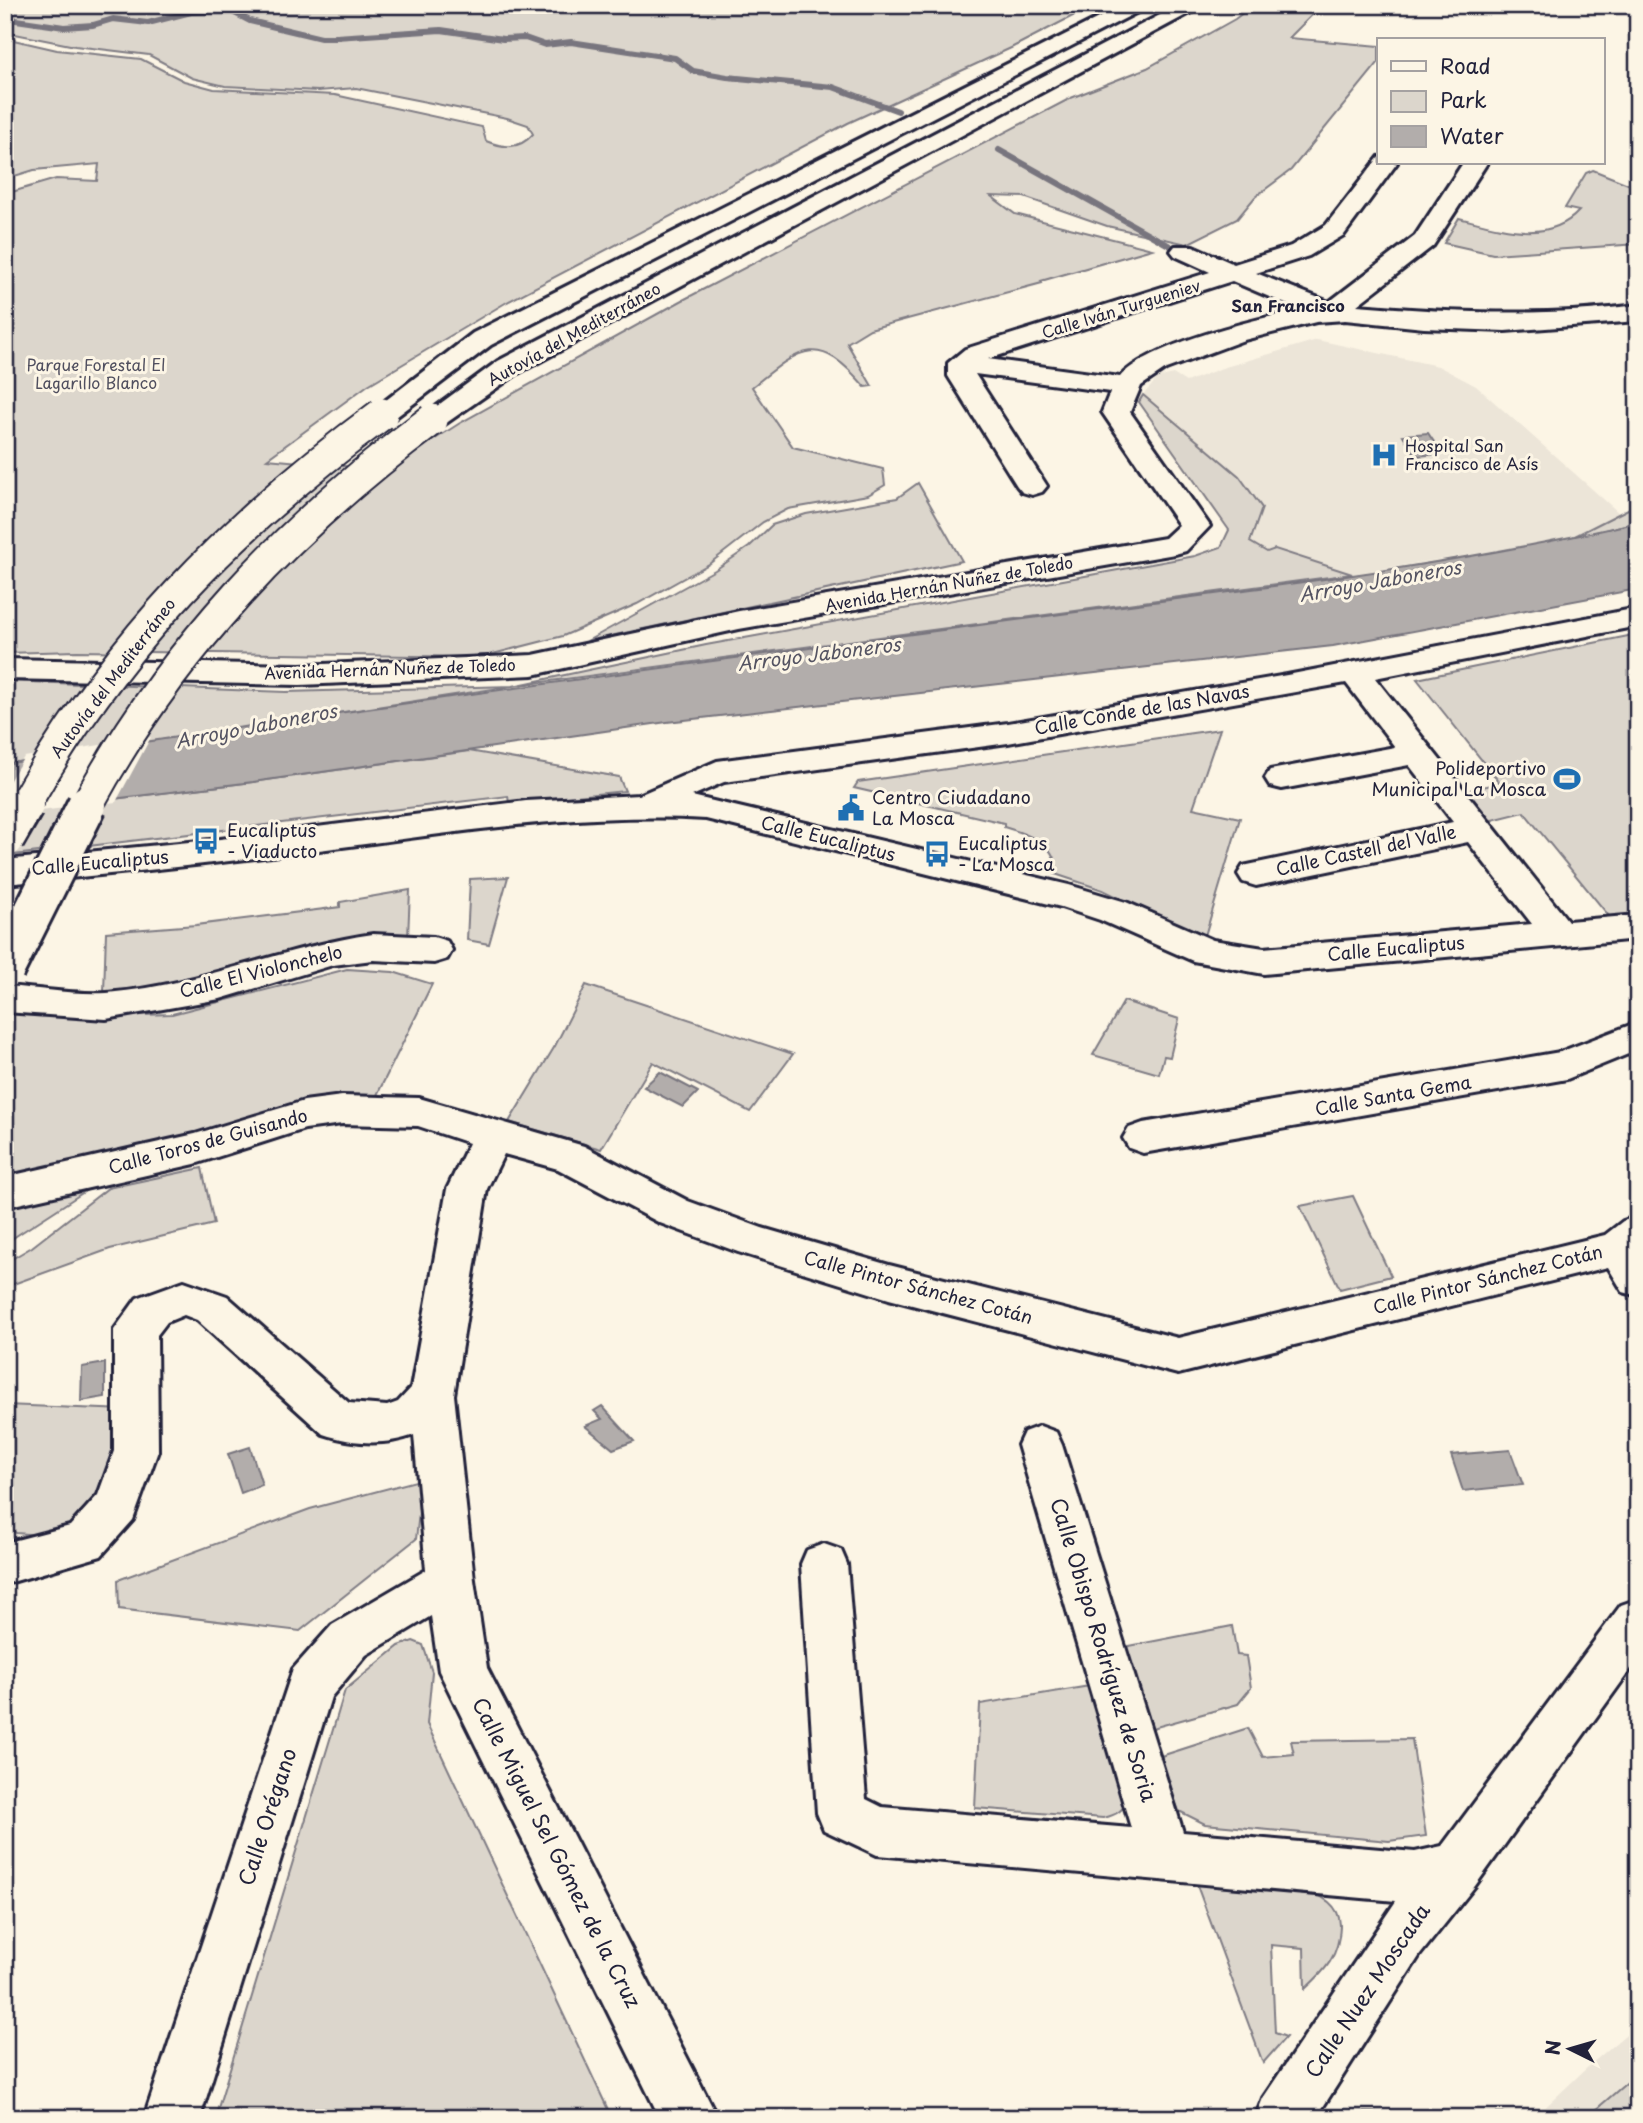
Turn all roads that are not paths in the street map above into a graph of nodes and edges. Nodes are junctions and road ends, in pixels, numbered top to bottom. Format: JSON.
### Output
{"nodes":[{"id":1,"x":1126,"y":5,"type":"edge"},
{"id":2,"x":1140,"y":5,"type":"edge"},
{"id":3,"x":1195,"y":5,"type":"edge"},
{"id":4,"x":1095,"y":29,"type":"junction"},
{"id":5,"x":1384,"y":164,"type":"edge"},
{"id":6,"x":1474,"y":164,"type":"edge"},
{"id":7,"x":1184,"y":251,"type":"dead end"},
{"id":8,"x":1234,"y":274,"type":"junction"},
{"id":9,"x":1333,"y":312,"type":"junction"},
{"id":10,"x":1638,"y":313,"type":"edge"},
{"id":11,"x":961,"y":363,"type":"junction"},
{"id":12,"x":1125,"y":386,"type":"junction"},
{"id":13,"x":1032,"y":486,"type":"dead end"},
{"id":14,"x":1638,"y":617,"type":"edge"},
{"id":15,"x":5,"y":669,"type":"edge"},
{"id":16,"x":1354,"y":672,"type":"junction"},
{"id":17,"x":1417,"y":752,"type":"junction"},
{"id":18,"x":1282,"y":778,"type":"dead end"},
{"id":19,"x":649,"y":803,"type":"junction"},
{"id":20,"x":1476,"y":829,"type":"junction"},
{"id":21,"x":5,"y":838,"type":"edge"},
{"id":22,"x":5,"y":872,"type":"edge"},
{"id":23,"x":1256,"y":874,"type":"dead end"},
{"id":24,"x":1638,"y":927,"type":"edge"},
{"id":25,"x":1559,"y":934,"type":"junction"},
{"id":26,"x":434,"y":950,"type":"dead end"},
{"id":27,"x":5,"y":969,"type":"edge"},
{"id":28,"x":5,"y":999,"type":"edge"},
{"id":29,"x":1638,"y":1035,"type":"edge"},
{"id":30,"x":493,"y":1136,"type":"junction"},
{"id":31,"x":1143,"y":1138,"type":"dead end"},
{"id":32,"x":5,"y":1192,"type":"edge"},
{"id":33,"x":1631,"y":1253,"type":"edge"},
{"id":34,"x":432,"y":1395,"type":"junction"},
{"id":35,"x":1040,"y":1444,"type":"dead end"},
{"id":36,"x":5,"y":1564,"type":"edge"},
{"id":37,"x":824,"y":1564,"type":"dead end"},
{"id":38,"x":450,"y":1580,"type":"junction"},
{"id":39,"x":1638,"y":1620,"type":"edge"},
{"id":40,"x":1165,"y":1856,"type":"junction"},
{"id":41,"x":1457,"y":1868,"type":"junction"},
{"id":42,"x":172,"y":2118,"type":"edge"},
{"id":43,"x":690,"y":2118,"type":"edge"},
{"id":44,"x":1283,"y":2118,"type":"edge"}],
"edges":[{"from":1,"to":4,"type":"main road"},
{"from":2,"to":4,"type":"main road","name":"Autovía del Mediterráneo"},
{"from":3,"to":27,"type":"main road","name":"Autovía del Mediterráneo","bridge":true},
{"from":4,"to":21,"type":"main road","name":"Autovía del Mediterráneo","bridge":true},
{"from":5,"to":8,"type":"main road","name":"Calle Iván Turgueniev"},
{"from":6,"to":9,"type":"main road"},
{"from":7,"to":8,"type":"main road"},
{"from":8,"to":9,"type":"main road"},
{"from":8,"to":11,"type":"main road","name":"Calle Iván Turgueniev"},
{"from":9,"to":10,"type":"main road"},
{"from":9,"to":12,"type":"main road"},
{"from":11,"to":12,"type":"main road"},
{"from":11,"to":13,"type":"main road"},
{"from":12,"to":15,"type":"main road","name":"Avenida Hernán Nuñez de Toledo"},
{"from":14,"to":16,"type":"main road","name":"Calle Conde de las Navas"},
{"from":16,"to":17,"type":"main road"},
{"from":16,"to":19,"type":"main road","name":"Calle Conde de las Navas"},
{"from":17,"to":18,"type":"main road"},
{"from":17,"to":20,"type":"main road"},
{"from":19,"to":22,"type":"main road","name":"Calle Eucaliptus"},
{"from":19,"to":25,"type":"main road","name":"Calle Eucaliptus"},
{"from":20,"to":23,"type":"main road","name":"Calle Castell del Valle"},
{"from":20,"to":25,"type":"main road"},
{"from":24,"to":25,"type":"main road","name":"Calle Eucaliptus"},
{"from":26,"to":28,"type":"main road","name":"Calle El Violonchelo"},
{"from":29,"to":31,"type":"main road","name":"Calle Santa Gema"},
{"from":30,"to":32,"type":"main road","name":"Calle Toros de Guisando"},
{"from":30,"to":33,"type":"main road","name":"Calle Pintor Sánchez Cotán"},
{"from":30,"to":34,"type":"main road"},
{"from":34,"to":36,"type":"main road"},
{"from":34,"to":38,"type":"main road"},
{"from":35,"to":40,"type":"main road","name":"Calle Obispo Rodríguez de Soria"},
{"from":37,"to":40,"type":"main road"},
{"from":38,"to":42,"type":"main road","name":"Calle Orégano"},
{"from":38,"to":43,"type":"main road","name":"Calle Miguel Sel Gómez de la Cruz"},
{"from":39,"to":41,"type":"main road"},
{"from":40,"to":41,"type":"main road"},
{"from":41,"to":44,"type":"main road","name":"Calle Nuez Moscada"}]}
